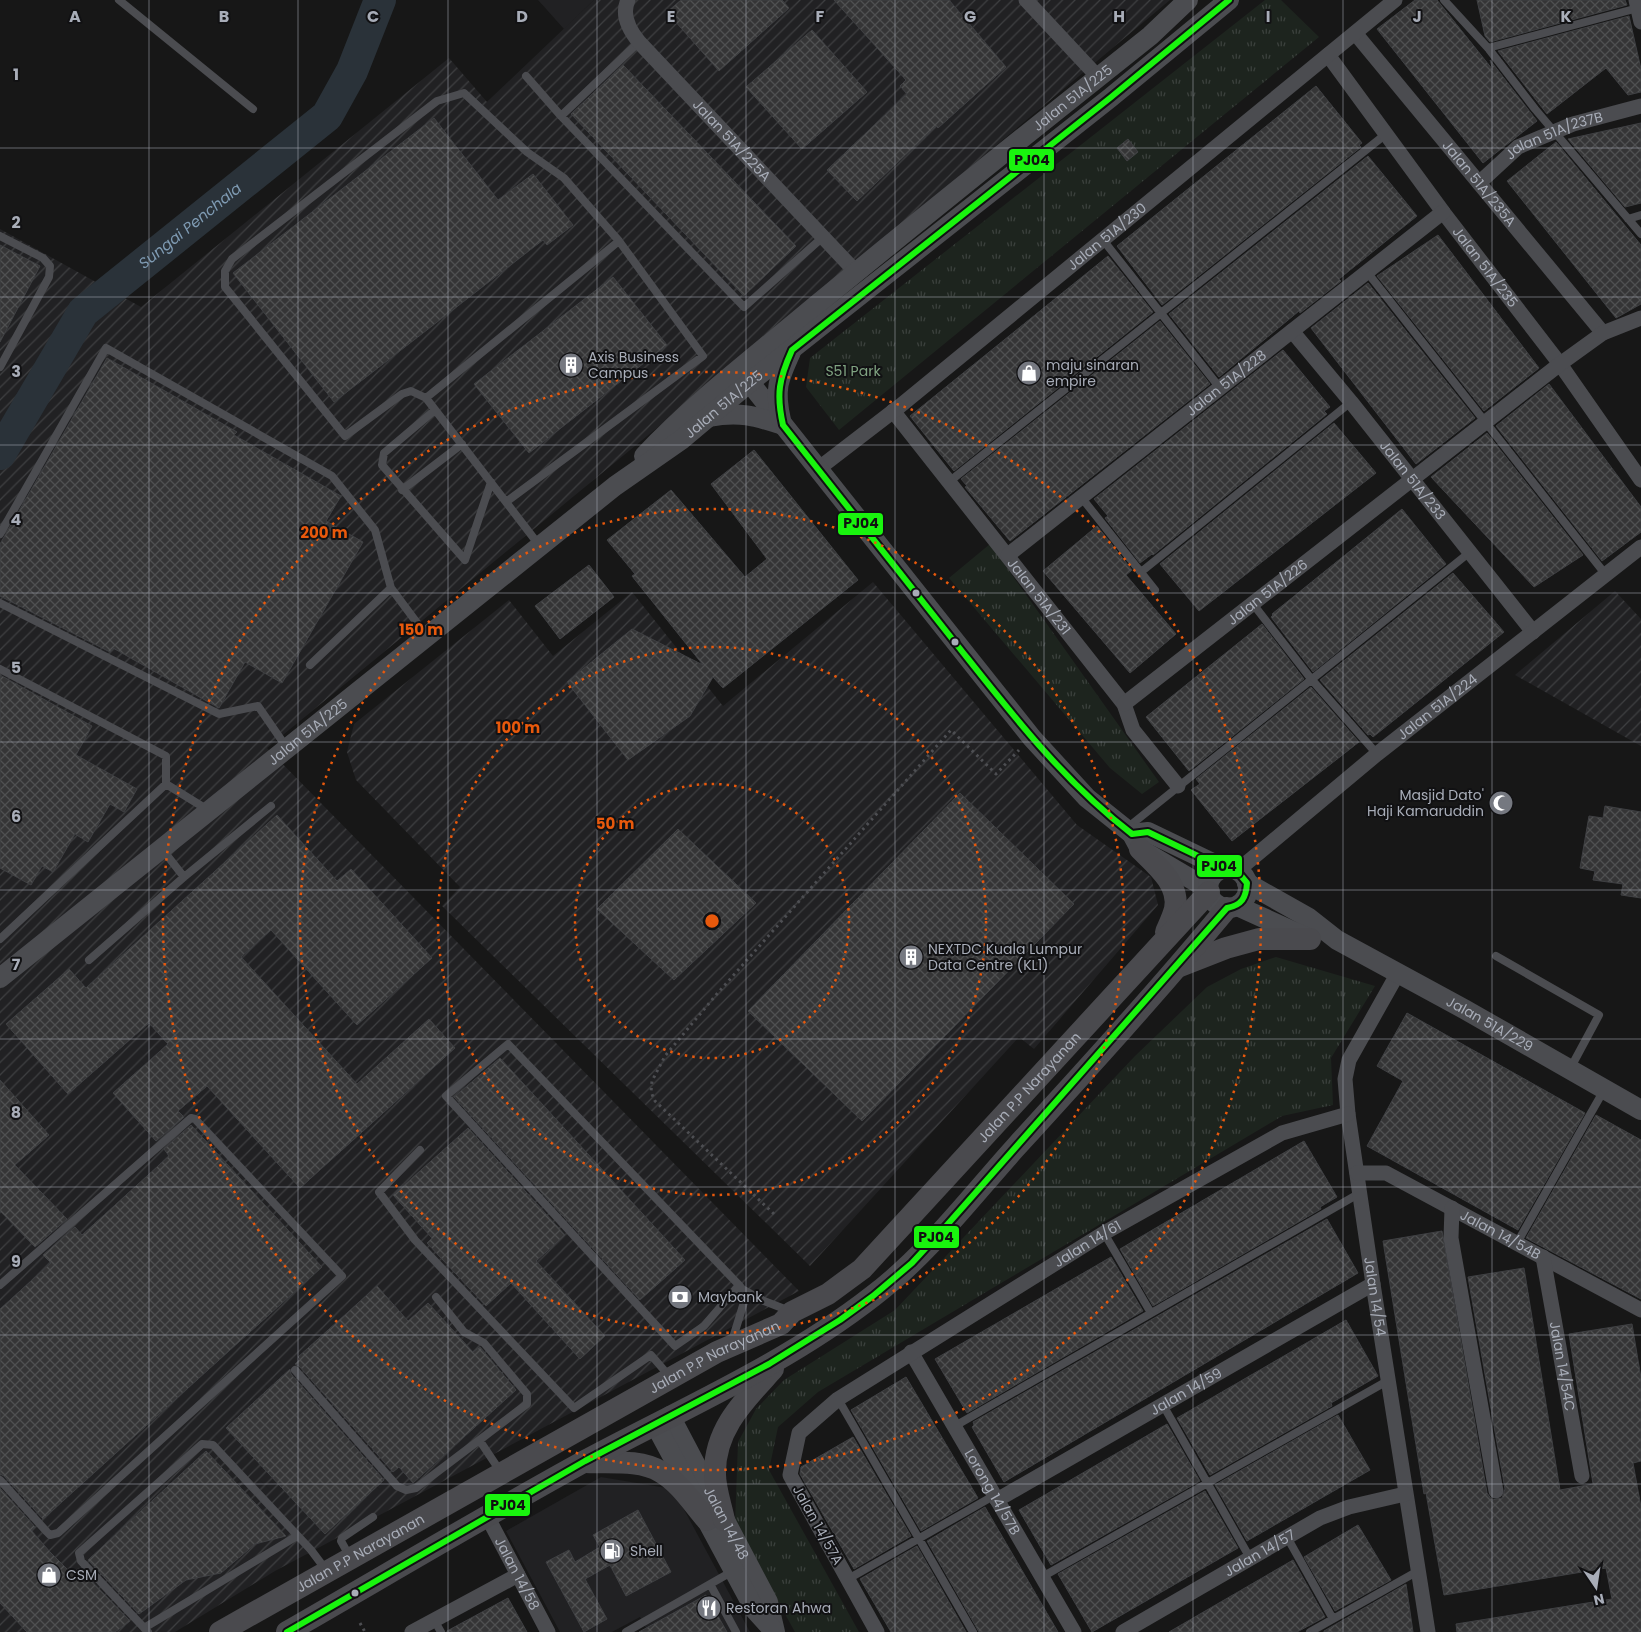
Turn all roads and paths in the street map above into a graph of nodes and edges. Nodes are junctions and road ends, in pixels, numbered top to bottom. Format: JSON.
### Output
{"nodes":[{"id":1,"x":119,"y":0,"type":"edge"},
{"id":2,"x":628,"y":0,"type":"edge"},
{"id":3,"x":1026,"y":0,"type":"edge"},
{"id":4,"x":1188,"y":0,"type":"edge"},
{"id":5,"x":1229,"y":0,"type":"edge"},
{"id":6,"x":1395,"y":0,"type":"edge"},
{"id":7,"x":1444,"y":0,"type":"edge"},
{"id":8,"x":1638,"y":10,"type":"edge"},
{"id":9,"x":1355,"y":33,"type":"junction"},
{"id":10,"x":639,"y":42,"type":"junction"},
{"id":11,"x":1488,"y":48,"type":"junction"},
{"id":12,"x":1328,"y":55,"type":"junction"},
{"id":13,"x":526,"y":76,"type":"dead end"},
{"id":14,"x":1098,"y":77,"type":"junction"},
{"id":15,"x":1641,"y":106,"type":"edge"},
{"id":16,"x":254,"y":109,"type":"dead end"},
{"id":17,"x":561,"y":116,"type":"junction"},
{"id":18,"x":1556,"y":131,"type":"junction"},
{"id":19,"x":1386,"y":134,"type":"junction"},
{"id":20,"x":1479,"y":184,"type":"junction"},
{"id":21,"x":1442,"y":212,"type":"junction"},
{"id":22,"x":1641,"y":215,"type":"edge"},
{"id":23,"x":1628,"y":219,"type":"junction"},
{"id":24,"x":1641,"y":234,"type":"edge"},
{"id":25,"x":0,"y":236,"type":"edge"},
{"id":26,"x":823,"y":237,"type":"junction"},
{"id":27,"x":1103,"y":240,"type":"junction"},
{"id":28,"x":619,"y":241,"type":"junction"},
{"id":29,"x":856,"y":272,"type":"junction"},
{"id":30,"x":1367,"y":272,"type":"junction"},
{"id":31,"x":1161,"y":313,"type":"junction"},
{"id":32,"x":1641,"y":318,"type":"edge"},
{"id":33,"x":1292,"y":331,"type":"junction"},
{"id":34,"x":1603,"y":333,"type":"junction"},
{"id":35,"x":792,"y":350,"type":"junction"},
{"id":36,"x":1560,"y":364,"type":"junction"},
{"id":37,"x":0,"y":368,"type":"edge"},
{"id":38,"x":745,"y":376,"type":"junction"},
{"id":39,"x":1220,"y":388,"type":"junction"},
{"id":40,"x":426,"y":398,"type":"junction"},
{"id":41,"x":1351,"y":402,"type":"junction"},
{"id":42,"x":435,"y":410,"type":"junction"},
{"id":43,"x":893,"y":411,"type":"junction"},
{"id":44,"x":709,"y":417,"type":"junction"},
{"id":45,"x":1484,"y":423,"type":"junction"},
{"id":46,"x":783,"y":426,"type":"junction"},
{"id":47,"x":462,"y":444,"type":"junction"},
{"id":48,"x":818,"y":470,"type":"junction"},
{"id":49,"x":1413,"y":479,"type":"junction"},
{"id":50,"x":1641,"y":480,"type":"edge"},
{"id":51,"x":950,"y":481,"type":"junction"},
{"id":52,"x":490,"y":482,"type":"junction"},
{"id":53,"x":615,"y":486,"type":"junction"},
{"id":54,"x":402,"y":490,"type":"junction"},
{"id":55,"x":1081,"y":497,"type":"junction"},
{"id":56,"x":506,"y":502,"type":"junction"},
{"id":57,"x":0,"y":534,"type":"edge"},
{"id":58,"x":540,"y":546,"type":"junction"},
{"id":59,"x":1641,"y":547,"type":"edge"},
{"id":60,"x":1470,"y":552,"type":"junction"},
{"id":61,"x":1008,"y":555,"type":"junction"},
{"id":62,"x":1141,"y":572,"type":"junction"},
{"id":63,"x":1606,"y":575,"type":"junction"},
{"id":64,"x":391,"y":588,"type":"junction"},
{"id":65,"x":1155,"y":590,"type":"dead end"},
{"id":66,"x":0,"y":603,"type":"edge"},
{"id":67,"x":1253,"y":604,"type":"junction"},
{"id":68,"x":1533,"y":632,"type":"junction"},
{"id":69,"x":427,"y":636,"type":"junction"},
{"id":70,"x":310,"y":666,"type":"dead end"},
{"id":71,"x":0,"y":669,"type":"edge"},
{"id":72,"x":1312,"y":680,"type":"junction"},
{"id":73,"x":1124,"y":704,"type":"junction"},
{"id":74,"x":1032,"y":738,"type":"junction"},
{"id":75,"x":288,"y":749,"type":"junction"},
{"id":76,"x":1377,"y":754,"type":"junction"},
{"id":77,"x":166,"y":784,"type":"junction"},
{"id":78,"x":1178,"y":786,"type":"junction"},
{"id":79,"x":271,"y":806,"type":"dead end"},
{"id":80,"x":210,"y":811,"type":"junction"},
{"id":81,"x":1132,"y":838,"type":"junction"},
{"id":82,"x":162,"y":849,"type":"junction"},
{"id":83,"x":1237,"y":874,"type":"junction"},
{"id":84,"x":184,"y":877,"type":"junction"},
{"id":85,"x":1209,"y":891,"type":"junction"},
{"id":86,"x":1232,"y":907,"type":"junction"},
{"id":87,"x":0,"y":939,"type":"edge"},
{"id":88,"x":1310,"y":939,"type":"junction"},
{"id":89,"x":1163,"y":940,"type":"junction"},
{"id":90,"x":1337,"y":940,"type":"junction"},
{"id":91,"x":1496,"y":956,"type":"dead end"},
{"id":92,"x":89,"y":960,"type":"dead end"},
{"id":93,"x":1178,"y":967,"type":"junction"},
{"id":94,"x":1398,"y":973,"type":"junction"},
{"id":95,"x":0,"y":978,"type":"edge"},
{"id":96,"x":1570,"y":1069,"type":"junction"},
{"id":97,"x":1604,"y":1090,"type":"junction"},
{"id":98,"x":1641,"y":1110,"type":"edge"},
{"id":99,"x":1348,"y":1114,"type":"junction"},
{"id":100,"x":420,"y":1150,"type":"dead end"},
{"id":101,"x":1357,"y":1173,"type":"junction"},
{"id":102,"x":1360,"y":1193,"type":"junction"},
{"id":103,"x":1452,"y":1208,"type":"junction"},
{"id":104,"x":774,"y":1214,"type":"dead end"},
{"id":105,"x":1104,"y":1233,"type":"junction"},
{"id":106,"x":1517,"y":1243,"type":"junction"},
{"id":107,"x":1543,"y":1257,"type":"junction"},
{"id":108,"x":1373,"y":1284,"type":"junction"},
{"id":109,"x":0,"y":1285,"type":"edge"},
{"id":110,"x":741,"y":1287,"type":"junction"},
{"id":111,"x":436,"y":1297,"type":"dead end"},
{"id":112,"x":1641,"y":1310,"type":"edge"},
{"id":113,"x":1151,"y":1313,"type":"junction"},
{"id":114,"x":786,"y":1318,"type":"junction"},
{"id":115,"x":730,"y":1346,"type":"junction"},
{"id":116,"x":911,"y":1352,"type":"junction"},
{"id":117,"x":785,"y":1355,"type":"junction"},
{"id":118,"x":295,"y":1370,"type":"dead end"},
{"id":119,"x":671,"y":1378,"type":"junction"},
{"id":120,"x":1389,"y":1380,"type":"junction"},
{"id":121,"x":838,"y":1398,"type":"junction"},
{"id":122,"x":1163,"y":1405,"type":"junction"},
{"id":123,"x":660,"y":1415,"type":"junction"},
{"id":124,"x":955,"y":1426,"type":"junction"},
{"id":125,"x":578,"y":1431,"type":"junction"},
{"id":126,"x":480,"y":1441,"type":"junction"},
{"id":127,"x":584,"y":1462,"type":"junction"},
{"id":128,"x":503,"y":1474,"type":"junction"},
{"id":129,"x":1582,"y":1476,"type":"dead end"},
{"id":130,"x":0,"y":1480,"type":"edge"},
{"id":131,"x":1208,"y":1483,"type":"junction"},
{"id":132,"x":1496,"y":1491,"type":"dead end"},
{"id":133,"x":1405,"y":1494,"type":"junction"},
{"id":134,"x":996,"y":1498,"type":"junction"},
{"id":135,"x":487,"y":1516,"type":"junction"},
{"id":136,"x":373,"y":1517,"type":"dead end"},
{"id":137,"x":716,"y":1520,"type":"junction"},
{"id":138,"x":297,"y":1536,"type":"junction"},
{"id":139,"x":1287,"y":1537,"type":"junction"},
{"id":140,"x":919,"y":1538,"type":"junction"},
{"id":141,"x":1250,"y":1558,"type":"junction"},
{"id":142,"x":351,"y":1559,"type":"junction"},
{"id":143,"x":734,"y":1571,"type":"junction"},
{"id":144,"x":1418,"y":1571,"type":"junction"},
{"id":145,"x":328,"y":1572,"type":"junction"},
{"id":146,"x":518,"y":1575,"type":"junction"},
{"id":147,"x":1042,"y":1577,"type":"junction"},
{"id":148,"x":848,"y":1579,"type":"junction"},
{"id":149,"x":710,"y":1584,"type":"junction"},
{"id":150,"x":1333,"y":1619,"type":"junction"},
{"id":151,"x":360,"y":1623,"type":"dead end"},
{"id":152,"x":641,"y":1624,"type":"junction"},
{"id":153,"x":437,"y":1626,"type":"edge"},
{"id":154,"x":146,"y":1630,"type":"edge"},
{"id":155,"x":1128,"y":1631,"type":"edge"},
{"id":156,"x":220,"y":1632,"type":"edge"},
{"id":157,"x":286,"y":1632,"type":"edge"},
{"id":158,"x":365,"y":1632,"type":"edge"},
{"id":159,"x":412,"y":1632,"type":"edge"},
{"id":160,"x":548,"y":1632,"type":"edge"},
{"id":161,"x":626,"y":1632,"type":"edge"},
{"id":162,"x":645,"y":1632,"type":"edge"},
{"id":163,"x":736,"y":1632,"type":"edge"},
{"id":164,"x":775,"y":1632,"type":"edge"},
{"id":165,"x":877,"y":1632,"type":"edge"},
{"id":166,"x":973,"y":1632,"type":"edge"},
{"id":167,"x":1074,"y":1632,"type":"edge"},
{"id":168,"x":1310,"y":1632,"type":"edge"},
{"id":169,"x":1428,"y":1632,"type":"edge"}],
"edges":[{"from":1,"to":16,"type":"lane"},
{"from":2,"to":10,"type":"street","name":"Jalan 51A/225A"},
{"from":3,"to":14,"type":"street"},
{"from":4,"to":14,"type":"street","name":"Jalan 51A/225"},
{"from":5,"to":35,"type":"street","name":"Jalan 51A/225"},
{"from":6,"to":9,"type":"street","name":"Jalan 51A/230"},
{"from":7,"to":11,"type":"lane"},
{"from":8,"to":11,"type":"lane"},
{"from":9,"to":12,"type":"street","name":"Jalan 51A/230"},
{"from":9,"to":20,"type":"street","name":"Jalan 51A/235A"},
{"from":10,"to":17,"type":"lane"},
{"from":10,"to":26,"type":"street","name":"Jalan 51A/225A"},
{"from":11,"to":18,"type":"lane"},
{"from":12,"to":19,"type":"street","name":"Jalan 51A/235"},
{"from":12,"to":27,"type":"street","name":"Jalan 51A/230"},
{"from":13,"to":17,"type":"lane"},
{"from":14,"to":29,"type":"street","name":"Jalan 51A/225"},
{"from":15,"to":18,"type":"street","name":"Jalan 51A/237B"},
{"from":17,"to":26,"type":"lane"},
{"from":18,"to":20,"type":"street","name":"Jalan 51A/237B"},
{"from":18,"to":23,"type":"lane"},
{"from":19,"to":21,"type":"street","name":"Jalan 51A/235"},
{"from":19,"to":31,"type":"lane"},
{"from":20,"to":34,"type":"street","name":"Jalan 51A/235A"},
{"from":21,"to":30,"type":"street","name":"Jalan 51A/228"},
{"from":21,"to":36,"type":"street","name":"Jalan 51A/235"},
{"from":22,"to":23,"type":"lane"},
{"from":23,"to":24,"type":"lane"},
{"from":25,"to":37,"type":"lane"},
{"from":26,"to":29,"type":"street","name":"Jalan 51A/225A"},
{"from":27,"to":31,"type":"lane"},
{"from":27,"to":43,"type":"street","name":"Jalan 51A/230"},
{"from":28,"to":40,"type":"lane"},
{"from":28,"to":40,"type":"lane"},
{"from":28,"to":56,"type":"lane"},
{"from":29,"to":38,"type":"street","name":"Jalan 51A/225"},
{"from":30,"to":33,"type":"street","name":"Jalan 51A/228"},
{"from":30,"to":45,"type":"lane"},
{"from":31,"to":39,"type":"lane"},
{"from":31,"to":51,"type":"lane"},
{"from":32,"to":34,"type":"street","name":"Jalan 51A/226"},
{"from":33,"to":39,"type":"street","name":"Jalan 51A/228"},
{"from":33,"to":41,"type":"street","name":"Jalan 51A/233"},
{"from":34,"to":36,"type":"street","name":"Jalan 51A/226"},
{"from":35,"to":38,"type":"street","name":"Jalan 51A/225"},
{"from":35,"to":46,"type":"street"},
{"from":36,"to":45,"type":"street","name":"Jalan 51A/226"},
{"from":36,"to":50,"type":"street","name":"Jalan 51A/235"},
{"from":38,"to":44,"type":"street","name":"Jalan 51A/225"},
{"from":38,"to":46,"type":"street"},
{"from":38,"to":53,"type":"street","name":"Jalan 51A/225"},
{"from":39,"to":55,"type":"street","name":"Jalan 51A/228"},
{"from":40,"to":42,"type":"lane"},
{"from":41,"to":49,"type":"street","name":"Jalan 51A/233"},
{"from":41,"to":62,"type":"lane"},
{"from":42,"to":47,"type":"lane"},
{"from":42,"to":54,"type":"lane"},
{"from":43,"to":48,"type":"street","name":"Jalan 51A/230"},
{"from":43,"to":51,"type":"street","name":"Jalan 51A/231"},
{"from":44,"to":46,"type":"street"},
{"from":44,"to":53,"type":"street","name":"Jalan 51A/225"},
{"from":45,"to":49,"type":"street","name":"Jalan 51A/226"},
{"from":45,"to":63,"type":"lane"},
{"from":46,"to":48,"type":"street"},
{"from":47,"to":52,"type":"lane"},
{"from":47,"to":54,"type":"lane"},
{"from":48,"to":74,"type":"street"},
{"from":49,"to":60,"type":"street","name":"Jalan 51A/233"},
{"from":49,"to":67,"type":"street","name":"Jalan 51A/226"},
{"from":51,"to":61,"type":"street","name":"Jalan 51A/231"},
{"from":52,"to":54,"type":"lane"},
{"from":52,"to":56,"type":"lane"},
{"from":53,"to":58,"type":"street","name":"Jalan 51A/225"},
{"from":55,"to":61,"type":"street","name":"Jalan 51A/228"},
{"from":55,"to":62,"type":"lane"},
{"from":56,"to":58,"type":"lane"},
{"from":57,"to":64,"type":"lane"},
{"from":58,"to":69,"type":"street","name":"Jalan 51A/225"},
{"from":59,"to":63,"type":"street","name":"Jalan 51A/224"},
{"from":60,"to":68,"type":"street","name":"Jalan 51A/233"},
{"from":60,"to":72,"type":"lane"},
{"from":61,"to":73,"type":"street","name":"Jalan 51A/231"},
{"from":62,"to":65,"type":"lane"},
{"from":63,"to":68,"type":"street","name":"Jalan 51A/224"},
{"from":64,"to":69,"type":"lane"},
{"from":64,"to":70,"type":"lane"},
{"from":66,"to":75,"type":"lane"},
{"from":67,"to":72,"type":"lane"},
{"from":67,"to":73,"type":"street","name":"Jalan 51A/226"},
{"from":68,"to":76,"type":"street","name":"Jalan 51A/224"},
{"from":69,"to":75,"type":"street","name":"Jalan 51A/225"},
{"from":71,"to":77,"type":"lane"},
{"from":72,"to":76,"type":"lane"},
{"from":72,"to":78,"type":"lane"},
{"from":73,"to":78,"type":"street","name":"Jalan 51A/231"},
{"from":74,"to":81,"type":"street"},
{"from":74,"to":104,"type":"path"},
{"from":75,"to":80,"type":"street","name":"Jalan 51A/225"},
{"from":76,"to":83,"type":"street","name":"Jalan 51A/224"},
{"from":77,"to":80,"type":"lane"},
{"from":77,"to":87,"type":"lane"},
{"from":78,"to":81,"type":"lane"},
{"from":79,"to":84,"type":"lane"},
{"from":80,"to":82,"type":"street","name":"Jalan 51A/225"},
{"from":81,"to":83,"type":"street","name":"Jalan 51A/229"},
{"from":81,"to":85,"type":"street"},
{"from":81,"to":89,"type":"main road"},
{"from":82,"to":84,"type":"lane"},
{"from":82,"to":95,"type":"street","name":"Jalan 51A/225"},
{"from":83,"to":85,"type":"street"},
{"from":83,"to":86,"type":"street"},
{"from":83,"to":90,"type":"street","name":"Jalan 51A/229"},
{"from":84,"to":92,"type":"lane"},
{"from":85,"to":86,"type":"street"},
{"from":85,"to":89,"type":"main road","name":"Jalan P.P Narayanan"},
{"from":86,"to":88,"type":"street","name":"Jalan 51A/229"},
{"from":86,"to":93,"type":"main road","name":"Jalan P.P Narayanan"},
{"from":88,"to":90,"type":"street","name":"Jalan 51A/229"},
{"from":88,"to":93,"type":"main road"},
{"from":89,"to":114,"type":"main road","name":"Jalan P.P Narayanan"},
{"from":90,"to":94,"type":"street","name":"Jalan 51A/229"},
{"from":91,"to":96,"type":"lane"},
{"from":93,"to":117,"type":"main road","name":"Jalan P.P Narayanan"},
{"from":94,"to":96,"type":"street","name":"Jalan 51A/229"},
{"from":94,"to":99,"type":"street","name":"Jalan 14/54"},
{"from":96,"to":97,"type":"street","name":"Jalan 51A/229"},
{"from":97,"to":98,"type":"street","name":"Jalan 51A/229"},
{"from":97,"to":106,"type":"lane"},
{"from":99,"to":101,"type":"street","name":"Jalan 14/54"},
{"from":99,"to":105,"type":"street","name":"Jalan 14/61"},
{"from":100,"to":119,"type":"lane"},
{"from":101,"to":102,"type":"street","name":"Jalan 14/54"},
{"from":101,"to":103,"type":"street","name":"Jalan 14/54B"},
{"from":102,"to":108,"type":"street","name":"Jalan 14/54"},
{"from":102,"to":113,"type":"lane"},
{"from":103,"to":106,"type":"street","name":"Jalan 14/54B"},
{"from":103,"to":132,"type":"street"},
{"from":105,"to":113,"type":"lane"},
{"from":105,"to":116,"type":"street","name":"Jalan 14/61"},
{"from":106,"to":107,"type":"street","name":"Jalan 14/54B"},
{"from":107,"to":112,"type":"street","name":"Jalan 14/54B"},
{"from":107,"to":129,"type":"street","name":"Jalan 14/54C"},
{"from":108,"to":120,"type":"street","name":"Jalan 14/54"},
{"from":108,"to":122,"type":"street","name":"Jalan 14/59"},
{"from":109,"to":130,"type":"lane"},
{"from":110,"to":110,"type":"lane"},
{"from":110,"to":114,"type":"lane"},
{"from":110,"to":115,"type":"lane"},
{"from":111,"to":126,"type":"lane"},
{"from":113,"to":124,"type":"lane"},
{"from":114,"to":115,"type":"main road","name":"Jalan P.P Narayanan"},
{"from":114,"to":123,"type":"main road"},
{"from":115,"to":119,"type":"main road","name":"Jalan P.P Narayanan"},
{"from":116,"to":121,"type":"street","name":"Jalan 14/61"},
{"from":116,"to":124,"type":"street","name":"Lorong 14/57B"},
{"from":117,"to":123,"type":"main road","name":"Jalan P.P Narayanan"},
{"from":117,"to":137,"type":"main road"},
{"from":118,"to":126,"type":"lane"},
{"from":119,"to":125,"type":"main road","name":"Jalan P.P Narayanan"},
{"from":120,"to":131,"type":"lane"},
{"from":120,"to":133,"type":"street","name":"Jalan 14/54"},
{"from":121,"to":140,"type":"lane"},
{"from":121,"to":148,"type":"street","name":"Jalan 14/57A"},
{"from":122,"to":131,"type":"lane"},
{"from":122,"to":134,"type":"street","name":"Jalan 14/59"},
{"from":123,"to":125,"type":"main road"},
{"from":123,"to":127,"type":"main road","name":"Jalan P.P Narayanan"},
{"from":123,"to":137,"type":"street","name":"Jalan 14/48"},
{"from":124,"to":134,"type":"street","name":"Lorong 14/57B"},
{"from":125,"to":128,"type":"main road","name":"Jalan P.P Narayanan"},
{"from":126,"to":128,"type":"lane"},
{"from":127,"to":135,"type":"main road","name":"Jalan P.P Narayanan"},
{"from":127,"to":137,"type":"main road"},
{"from":128,"to":142,"type":"main road","name":"Jalan P.P Narayanan"},
{"from":131,"to":141,"type":"lane"},
{"from":131,"to":147,"type":"lane"},
{"from":133,"to":139,"type":"street","name":"Jalan 14/57"},
{"from":133,"to":144,"type":"street","name":"Jalan 14/54"},
{"from":134,"to":140,"type":"lane"},
{"from":134,"to":147,"type":"street","name":"Lorong 14/57B"},
{"from":135,"to":146,"type":"street","name":"Jalan 14/58"},
{"from":135,"to":157,"type":"main road","name":"Jalan P.P Narayanan"},
{"from":136,"to":142,"type":"lane"},
{"from":137,"to":143,"type":"street","name":"Jalan 14/48"},
{"from":137,"to":164,"type":"street","name":"Jalan 14/48"},
{"from":138,"to":145,"type":"lane"},
{"from":138,"to":154,"type":"lane"},
{"from":138,"to":154,"type":"lane"},
{"from":139,"to":141,"type":"street","name":"Jalan 14/57"},
{"from":139,"to":150,"type":"lane"},
{"from":140,"to":148,"type":"lane"},
{"from":140,"to":166,"type":"lane"},
{"from":141,"to":155,"type":"street","name":"Jalan 14/57"},
{"from":142,"to":145,"type":"main road","name":"Jalan P.P Narayanan"},
{"from":143,"to":149,"type":"lane"},
{"from":143,"to":164,"type":"street","name":"Jalan 14/48"},
{"from":144,"to":150,"type":"lane"},
{"from":144,"to":169,"type":"street","name":"Jalan 14/54"},
{"from":145,"to":156,"type":"main road","name":"Jalan P.P Narayanan"},
{"from":146,"to":153,"type":"street"},
{"from":146,"to":160,"type":"street","name":"Jalan 14/58"},
{"from":147,"to":167,"type":"street","name":"Lorong 14/57B"},
{"from":148,"to":165,"type":"street","name":"Jalan 14/57A"},
{"from":149,"to":152,"type":"lane"},
{"from":149,"to":163,"type":"lane"},
{"from":150,"to":168,"type":"lane"},
{"from":151,"to":158,"type":"path"},
{"from":152,"to":161,"type":"lane"},
{"from":152,"to":162,"type":"lane"},
{"from":153,"to":159,"type":"street"}]}
